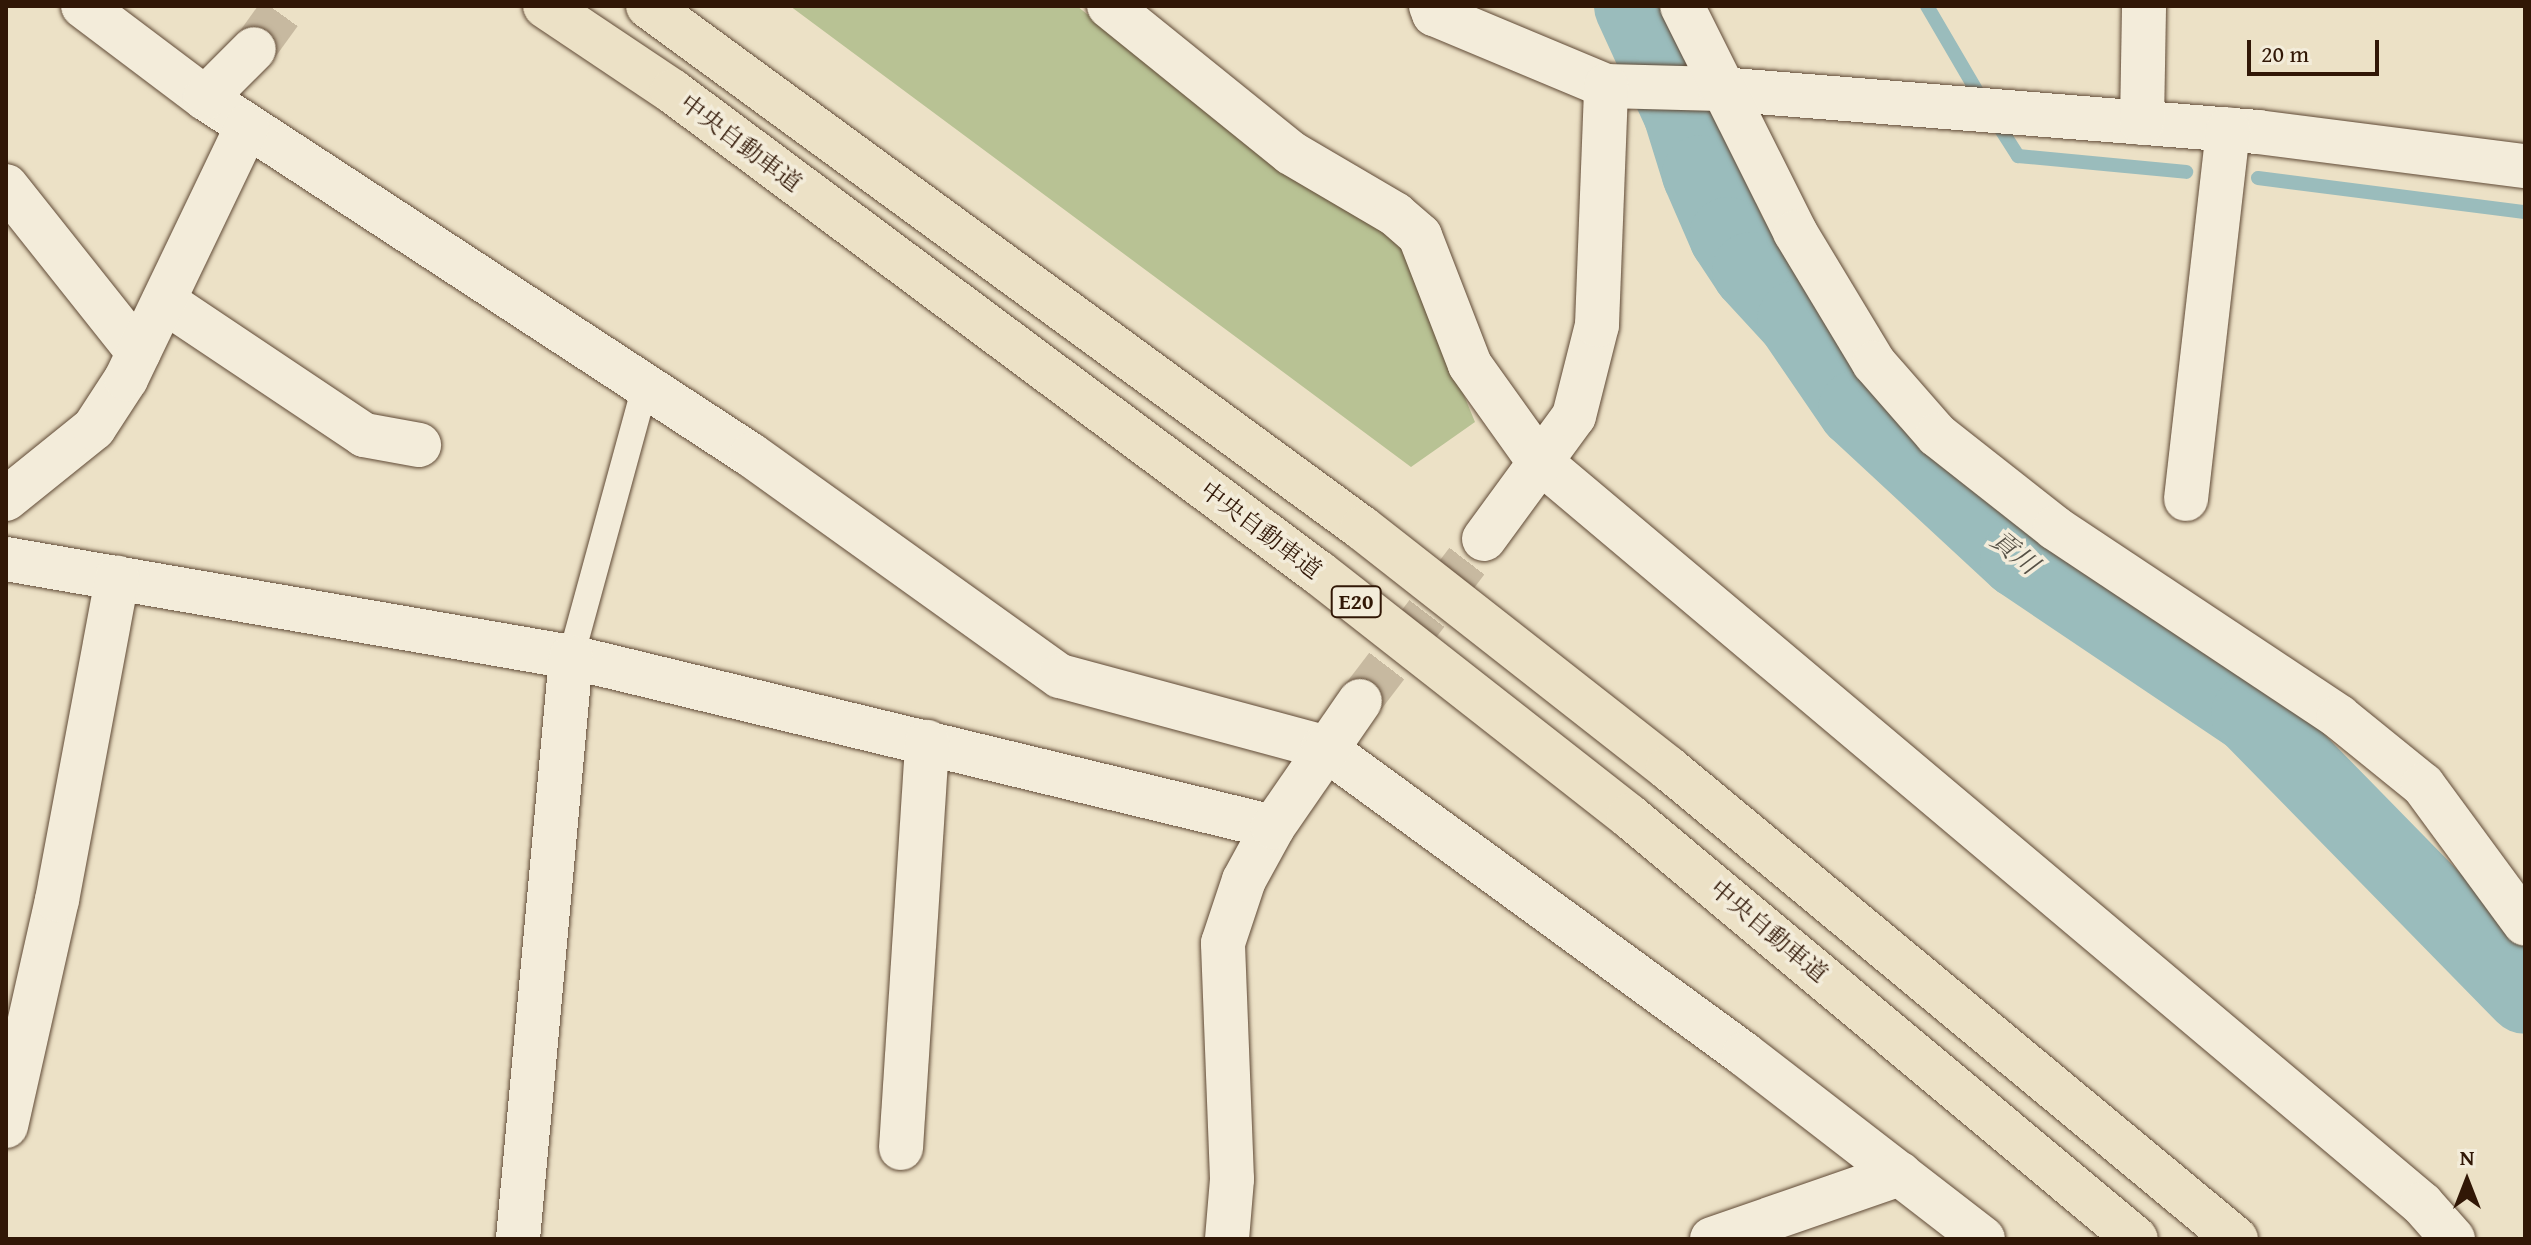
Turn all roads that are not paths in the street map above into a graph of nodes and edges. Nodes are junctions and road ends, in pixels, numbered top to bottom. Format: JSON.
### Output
{"nodes":[{"id":1,"x":83,"y":6,"type":"edge"},
{"id":2,"x":545,"y":6,"type":"edge"},
{"id":3,"x":648,"y":6,"type":"edge"},
{"id":4,"x":1109,"y":6,"type":"edge"},
{"id":5,"x":1431,"y":6,"type":"edge"},
{"id":6,"x":1682,"y":6,"type":"edge"},
{"id":7,"x":2144,"y":6,"type":"edge"},
{"id":8,"x":254,"y":49,"type":"tunnel mouth"},
{"id":9,"x":1606,"y":86,"type":"junction"},
{"id":10,"x":1722,"y":89,"type":"junction"},
{"id":11,"x":205,"y":98,"type":"junction"},
{"id":12,"x":2142,"y":123,"type":"junction"},
{"id":13,"x":247,"y":126,"type":"junction"},
{"id":14,"x":2228,"y":129,"type":"junction"},
{"id":15,"x":2518,"y":165,"type":"edge"},
{"id":16,"x":6,"y":186,"type":"edge"},
{"id":17,"x":164,"y":301,"type":"junction"},
{"id":18,"x":139,"y":353,"type":"junction"},
{"id":19,"x":645,"y":386,"type":"junction"},
{"id":20,"x":419,"y":445,"type":"dead end"},
{"id":21,"x":1543,"y":464,"type":"junction"},
{"id":22,"x":9,"y":491,"type":"edge"},
{"id":23,"x":2186,"y":499,"type":"dead end"},
{"id":24,"x":1484,"y":539,"type":"tunnel mouth"},
{"id":25,"x":6,"y":559,"type":"edge"},
{"id":26,"x":117,"y":578,"type":"junction"},
{"id":27,"x":571,"y":657,"type":"junction"},
{"id":28,"x":1360,"y":701,"type":"tunnel mouth"},
{"id":29,"x":927,"y":742,"type":"junction"},
{"id":30,"x":1323,"y":747,"type":"junction"},
{"id":31,"x":1273,"y":827,"type":"junction"},
{"id":32,"x":2525,"y":924,"type":"edge"},
{"id":33,"x":8,"y":1105,"type":"edge"},
{"id":34,"x":901,"y":1148,"type":"dead end"},
{"id":35,"x":1900,"y":1174,"type":"junction"},
{"id":36,"x":518,"y":1239,"type":"edge"},
{"id":37,"x":1227,"y":1239,"type":"edge"},
{"id":38,"x":1712,"y":1239,"type":"edge"},
{"id":39,"x":1983,"y":1239,"type":"edge"},
{"id":40,"x":2136,"y":1239,"type":"edge"},
{"id":41,"x":2236,"y":1239,"type":"edge"},
{"id":42,"x":2453,"y":1239,"type":"edge"}],
"edges":[{"from":1,"to":11,"type":"street"},
{"from":2,"to":40,"type":"highway","name":"中央自動車道","number":"E20"},
{"from":3,"to":41,"type":"highway","number":"E20"},
{"from":4,"to":21,"type":"street"},
{"from":5,"to":9,"type":"street"},
{"from":6,"to":10,"type":"street"},
{"from":7,"to":12,"type":"street"},
{"from":8,"to":11,"type":"street"},
{"from":9,"to":10,"type":"street"},
{"from":9,"to":21,"type":"street"},
{"from":10,"to":12,"type":"street"},
{"from":10,"to":32,"type":"street"},
{"from":11,"to":13,"type":"street"},
{"from":12,"to":14,"type":"street"},
{"from":13,"to":17,"type":"street"},
{"from":13,"to":19,"type":"street"},
{"from":14,"to":15,"type":"street"},
{"from":14,"to":23,"type":"street"},
{"from":16,"to":18,"type":"street"},
{"from":17,"to":18,"type":"street"},
{"from":17,"to":20,"type":"street"},
{"from":18,"to":22,"type":"street"},
{"from":19,"to":27,"type":"lane"},
{"from":19,"to":30,"type":"street"},
{"from":21,"to":24,"type":"street"},
{"from":21,"to":42,"type":"street"},
{"from":25,"to":26,"type":"street"},
{"from":26,"to":27,"type":"street"},
{"from":26,"to":33,"type":"street"},
{"from":27,"to":29,"type":"street"},
{"from":27,"to":36,"type":"street"},
{"from":28,"to":30,"type":"street"},
{"from":29,"to":31,"type":"street"},
{"from":29,"to":34,"type":"street"},
{"from":30,"to":31,"type":"street"},
{"from":30,"to":35,"type":"street"},
{"from":31,"to":37,"type":"street"},
{"from":35,"to":38,"type":"street"},
{"from":35,"to":39,"type":"street"}]}
